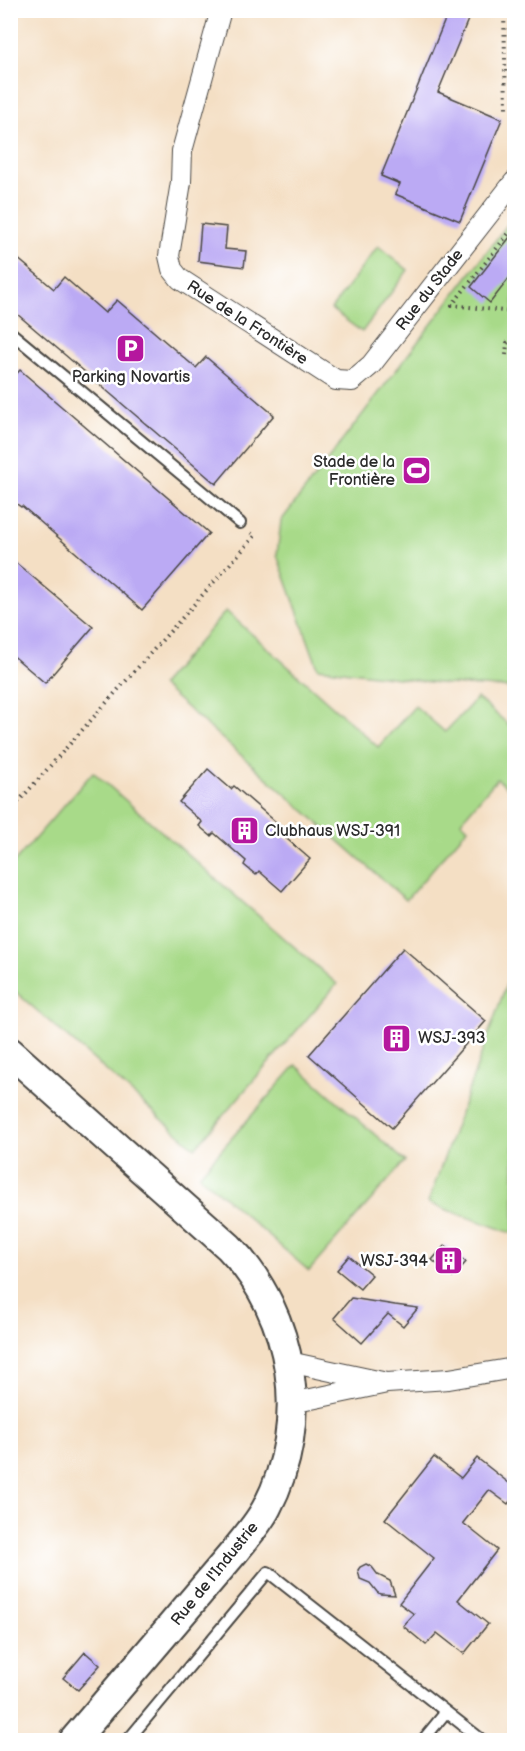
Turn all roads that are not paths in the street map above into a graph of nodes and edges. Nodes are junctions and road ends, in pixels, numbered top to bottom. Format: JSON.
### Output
{"nodes":[{"id":1,"x":221,"y":10,"type":"edge"},
{"id":2,"x":514,"y":182,"type":"edge"},
{"id":3,"x":10,"y":332,"type":"edge"},
{"id":4,"x":336,"y":380,"type":"joint"},
{"id":5,"x":240,"y":523,"type":"road end"},
{"id":6,"x":10,"y":1052,"type":"edge"},
{"id":7,"x":289,"y":1362,"type":"junction"},
{"id":8,"x":514,"y":1368,"type":"edge"},
{"id":9,"x":387,"y":1383,"type":"junction"},
{"id":10,"x":292,"y":1403,"type":"junction"},
{"id":11,"x":446,"y":1712,"type":"junction"},
{"id":12,"x":75,"y":1740,"type":"edge"},
{"id":13,"x":128,"y":1740,"type":"edge"},
{"id":14,"x":423,"y":1740,"type":"edge"},
{"id":15,"x":482,"y":1740,"type":"edge"}],
"edges":[{"from":1,"to":4,"type":"street","name":"Rue de la Frontière"},
{"from":2,"to":4,"type":"street","name":"Rue du Stade"},
{"from":3,"to":5,"type":"lane"},
{"from":6,"to":7,"type":"main road","name":"Rue de l'Industrie"},
{"from":7,"to":9,"type":"street"},
{"from":7,"to":10,"type":"main road","name":"Rue de l'Industrie"},
{"from":8,"to":9,"type":"street"},
{"from":9,"to":10,"type":"street"},
{"from":10,"to":12,"type":"main road","name":"Rue de l'Industrie"},
{"from":11,"to":13,"type":"lane"},
{"from":11,"to":14,"type":"lane"},
{"from":11,"to":15,"type":"lane"}]}
